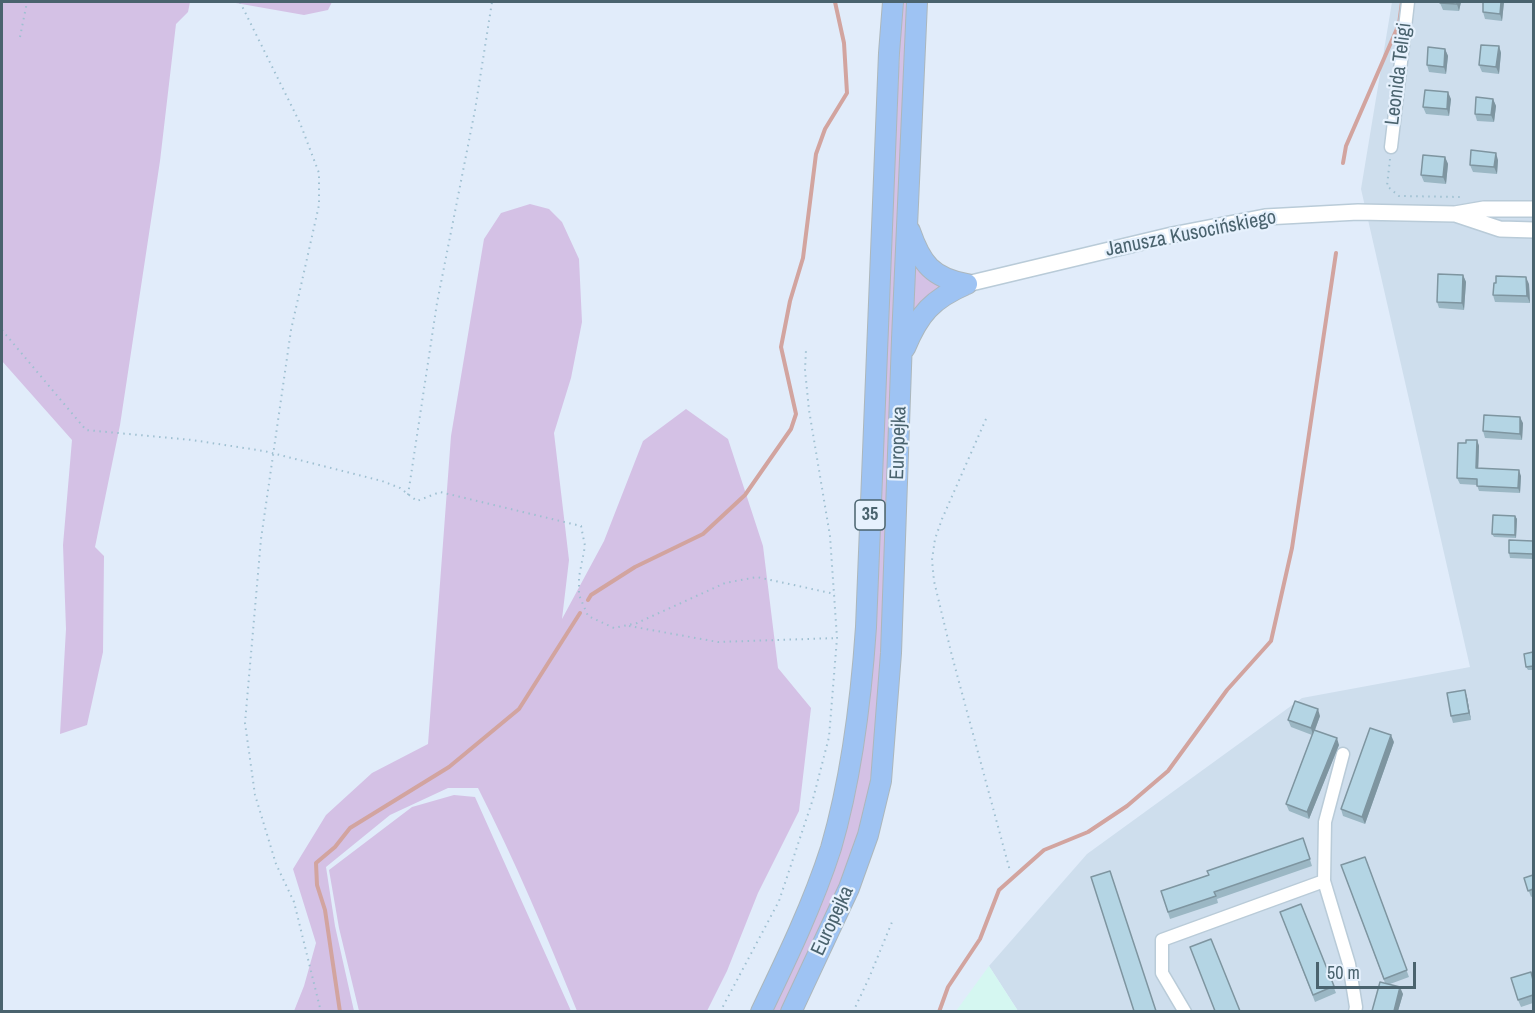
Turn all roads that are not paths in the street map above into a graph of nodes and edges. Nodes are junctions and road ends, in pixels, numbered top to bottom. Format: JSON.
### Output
{"nodes":[{"id":1,"x":893,"y":2,"type":"edge"},
{"id":2,"x":917,"y":2,"type":"edge"},
{"id":3,"x":1408,"y":2,"type":"edge"},
{"id":4,"x":1391,"y":147,"type":"road end"},
{"id":5,"x":1533,"y":209,"type":"edge"},
{"id":6,"x":1455,"y":214,"type":"junction"},
{"id":7,"x":906,"y":221,"type":"junction"},
{"id":8,"x":1533,"y":230,"type":"edge"},
{"id":9,"x":967,"y":284,"type":"junction"},
{"id":10,"x":901,"y":356,"type":"junction"},
{"id":11,"x":1343,"y":754,"type":"dead end"},
{"id":12,"x":1324,"y":881,"type":"junction"},
{"id":13,"x":761,"y":1011,"type":"edge"},
{"id":14,"x":791,"y":1011,"type":"edge"},
{"id":15,"x":1185,"y":1011,"type":"edge"},
{"id":16,"x":1355,"y":1011,"type":"edge"}],
"edges":[{"from":1,"to":13,"type":"main road","name":"Europejka","number":"35"},
{"from":2,"to":7,"type":"main road","name":"Europejka","number":"35"},
{"from":3,"to":4,"type":"street","name":"Leonida Teligi"},
{"from":5,"to":6,"type":"street","name":"Janusza Kusocińskiego"},
{"from":6,"to":8,"type":"street","name":"Janusza Kusocińskiego"},
{"from":6,"to":9,"type":"street","name":"Janusza Kusocińskiego"},
{"from":7,"to":9,"type":"main road"},
{"from":7,"to":10,"type":"main road","name":"Europejka","number":"35"},
{"from":9,"to":10,"type":"main road"},
{"from":10,"to":14,"type":"main road","name":"Europejka","number":"35"},
{"from":11,"to":12,"type":"street"},
{"from":12,"to":15,"type":"street"},
{"from":12,"to":16,"type":"street"}]}
